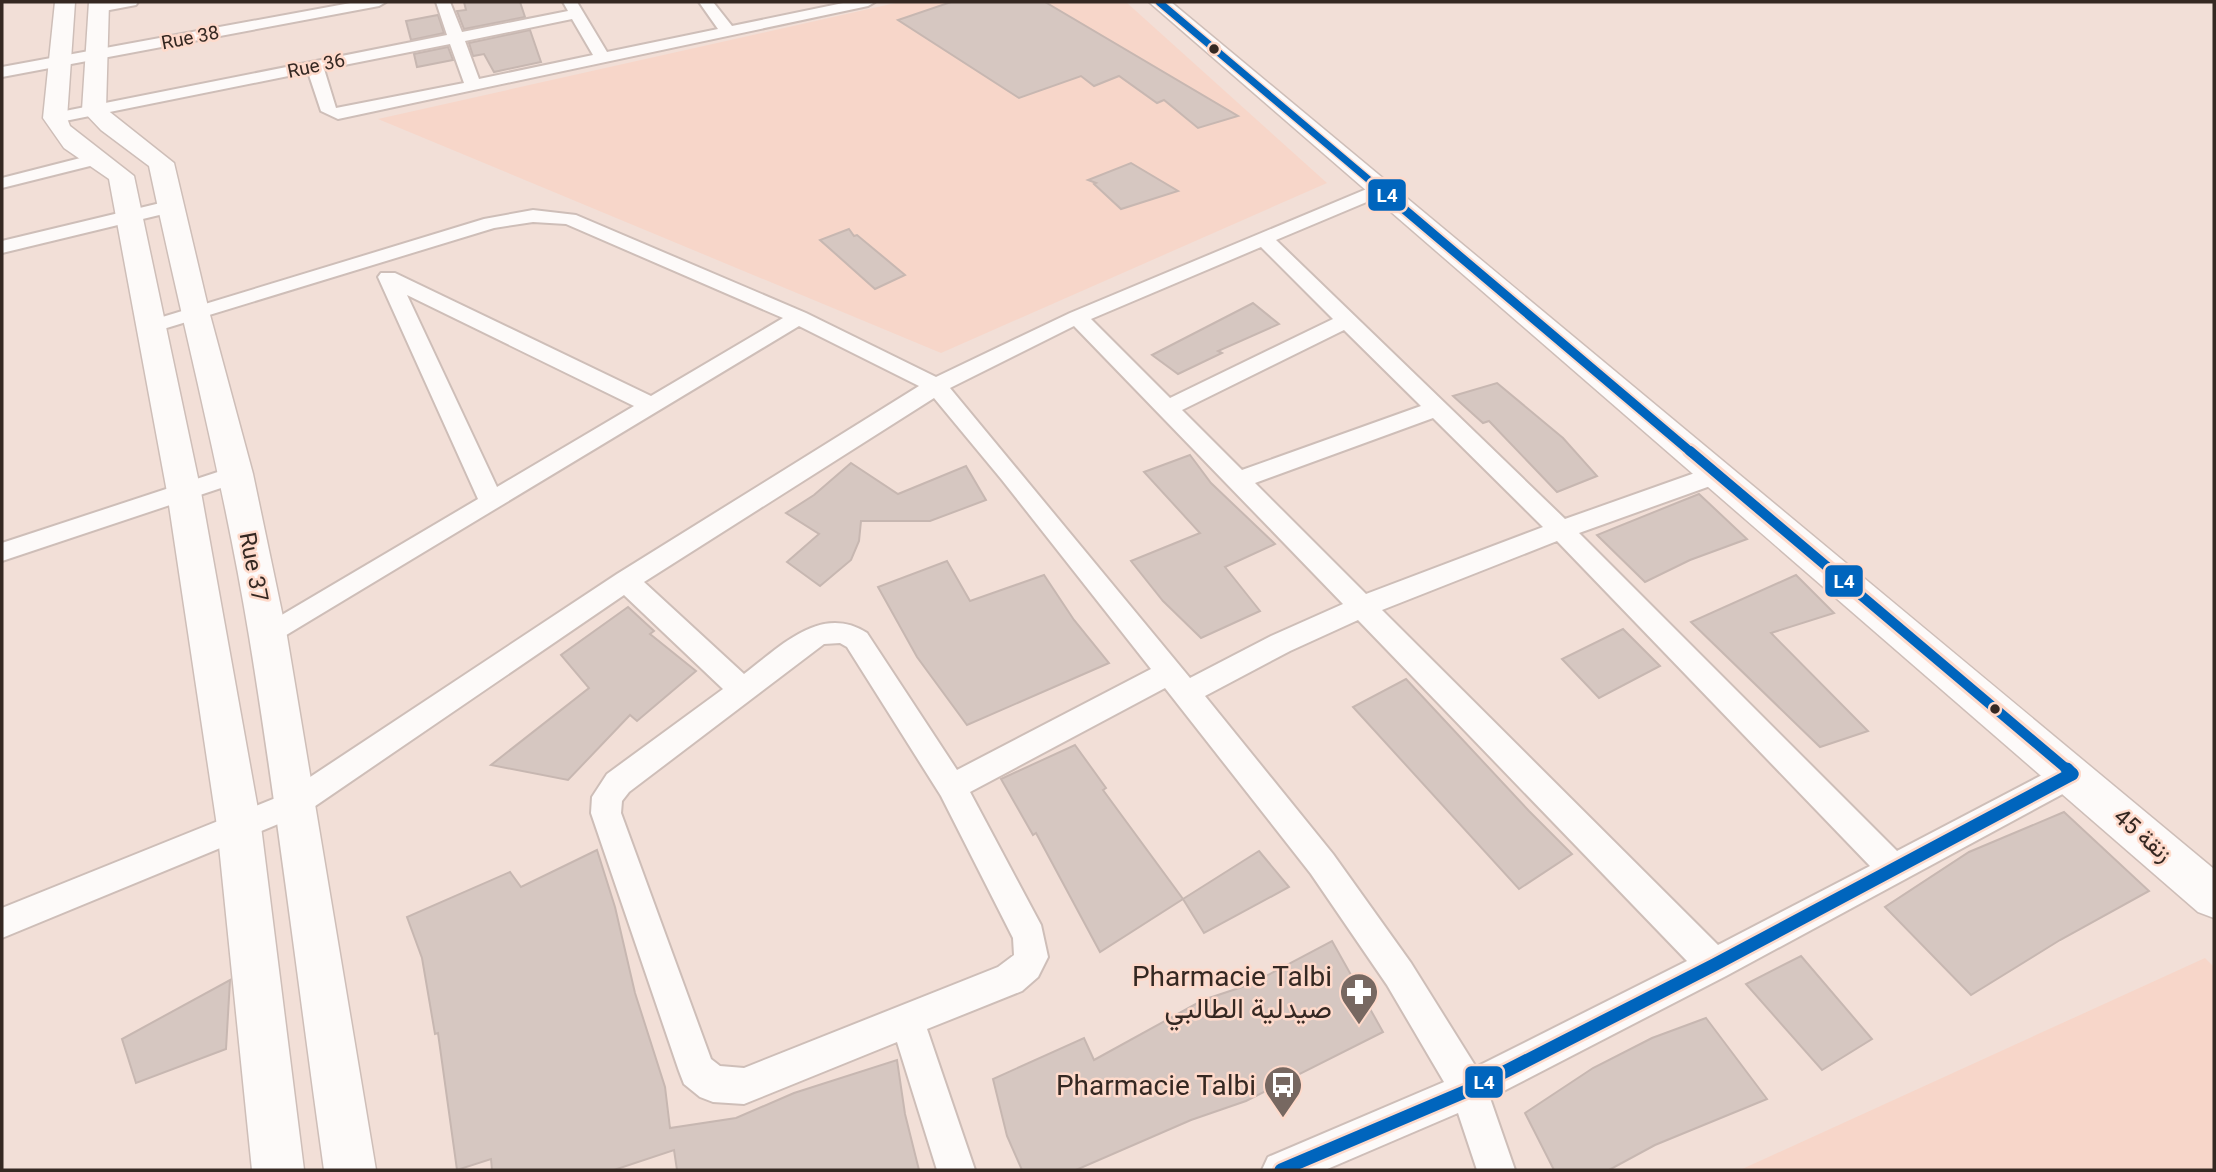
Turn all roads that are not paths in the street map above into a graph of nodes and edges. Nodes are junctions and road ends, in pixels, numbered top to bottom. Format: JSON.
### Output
{"nodes":[{"id":1,"x":65,"y":2,"type":"edge"},
{"id":2,"x":131,"y":2,"type":"edge"},
{"id":3,"x":379,"y":2,"type":"edge"},
{"id":4,"x":443,"y":2,"type":"edge"},
{"id":5,"x":706,"y":2,"type":"edge"},
{"id":6,"x":864,"y":2,"type":"edge"},
{"id":7,"x":1159,"y":2,"type":"edge"},
{"id":8,"x":99,"y":5,"type":"edge"},
{"id":9,"x":573,"y":8,"type":"edge"},
{"id":10,"x":728,"y":32,"type":"junction"},
{"id":11,"x":455,"y":36,"type":"junction"},
{"id":12,"x":98,"y":54,"type":"junction"},
{"id":13,"x":602,"y":58,"type":"junction"},
{"id":14,"x":61,"y":61,"type":"junction"},
{"id":15,"x":314,"y":65,"type":"junction"},
{"id":16,"x":2,"y":72,"type":"edge"},
{"id":17,"x":473,"y":86,"type":"junction"},
{"id":18,"x":94,"y":110,"type":"junction"},
{"id":19,"x":55,"y":118,"type":"junction"},
{"id":20,"x":100,"y":158,"type":"junction"},
{"id":21,"x":2,"y":183,"type":"edge"},
{"id":22,"x":1381,"y":189,"type":"junction"},
{"id":23,"x":173,"y":206,"type":"junction"},
{"id":24,"x":129,"y":217,"type":"junction"},
{"id":25,"x":1264,"y":239,"type":"junction"},
{"id":26,"x":2,"y":247,"type":"edge"},
{"id":27,"x":370,"y":258,"type":"junction"},
{"id":28,"x":393,"y":281,"type":"junction"},
{"id":29,"x":194,"y":311,"type":"junction"},
{"id":30,"x":799,"y":317,"type":"junction"},
{"id":31,"x":1077,"y":317,"type":"junction"},
{"id":32,"x":1347,"y":320,"type":"junction"},
{"id":33,"x":153,"y":326,"type":"junction"},
{"id":34,"x":936,"y":386,"type":"junction"},
{"id":35,"x":651,"y":405,"type":"junction"},
{"id":36,"x":1437,"y":408,"type":"junction"},
{"id":37,"x":1164,"y":409,"type":"junction"},
{"id":38,"x":236,"y":474,"type":"junction"},
{"id":39,"x":1718,"y":474,"type":"junction"},
{"id":40,"x":1235,"y":481,"type":"junction"},
{"id":41,"x":184,"y":492,"type":"junction"},
{"id":42,"x":491,"y":501,"type":"junction"},
{"id":43,"x":1561,"y":530,"type":"junction"},
{"id":44,"x":2,"y":552,"type":"edge"},
{"id":45,"x":626,"y":581,"type":"junction"},
{"id":46,"x":1360,"y":608,"type":"junction"},
{"id":47,"x":268,"y":636,"type":"junction"},
{"id":48,"x":1177,"y":683,"type":"junction"},
{"id":49,"x":742,"y":689,"type":"junction"},
{"id":50,"x":2072,"y":774,"type":"junction"},
{"id":51,"x":953,"y":786,"type":"junction"},
{"id":52,"x":294,"y":804,"type":"junction"},
{"id":53,"x":239,"y":826,"type":"junction"},
{"id":54,"x":1893,"y":868,"type":"junction"},
{"id":55,"x":2214,"y":897,"type":"edge"},
{"id":56,"x":2,"y":923,"type":"edge"},
{"id":57,"x":1714,"y":965,"type":"junction"},
{"id":58,"x":907,"y":1020,"type":"junction"},
{"id":59,"x":1469,"y":1090,"type":"junction"},
{"id":60,"x":278,"y":1170,"type":"edge"},
{"id":61,"x":350,"y":1170,"type":"edge"},
{"id":62,"x":956,"y":1170,"type":"edge"},
{"id":63,"x":1281,"y":1170,"type":"edge"},
{"id":64,"x":1496,"y":1170,"type":"edge"}],
"edges":[{"from":1,"to":14,"type":"street"},
{"from":2,"to":8,"type":"street"},
{"from":3,"to":12,"type":"street","name":"Rue 38"},
{"from":4,"to":11,"type":"street"},
{"from":5,"to":10,"type":"street"},
{"from":6,"to":10,"type":"street"},
{"from":7,"to":22,"type":"street"},
{"from":8,"to":12,"type":"street"},
{"from":9,"to":11,"type":"street","name":"Rue 36"},
{"from":9,"to":13,"type":"street"},
{"from":10,"to":13,"type":"street"},
{"from":11,"to":15,"type":"street","name":"Rue 36"},
{"from":11,"to":17,"type":"street"},
{"from":12,"to":14,"type":"street","name":"Rue 38"},
{"from":12,"to":18,"type":"street"},
{"from":13,"to":17,"type":"street"},
{"from":14,"to":16,"type":"street","name":"Rue 38"},
{"from":14,"to":19,"type":"street"},
{"from":15,"to":17,"type":"street"},
{"from":15,"to":18,"type":"street","name":"Rue 36"},
{"from":18,"to":19,"type":"street","name":"Rue 36"},
{"from":18,"to":23,"type":"street","name":"Rue 37"},
{"from":19,"to":20,"type":"street"},
{"from":20,"to":21,"type":"street"},
{"from":20,"to":24,"type":"street"},
{"from":22,"to":25,"type":"street"},
{"from":22,"to":39,"type":"street"},
{"from":23,"to":24,"type":"street"},
{"from":23,"to":29,"type":"street","name":"Rue 37"},
{"from":24,"to":26,"type":"street"},
{"from":24,"to":33,"type":"street"},
{"from":25,"to":31,"type":"street"},
{"from":25,"to":32,"type":"street"},
{"from":27,"to":28,"type":"street"},
{"from":27,"to":29,"type":"street"},
{"from":27,"to":30,"type":"street"},
{"from":28,"to":35,"type":"street"},
{"from":28,"to":42,"type":"street"},
{"from":29,"to":33,"type":"street"},
{"from":29,"to":38,"type":"street","name":"Rue 37"},
{"from":30,"to":34,"type":"street"},
{"from":30,"to":35,"type":"street"},
{"from":31,"to":34,"type":"street"},
{"from":31,"to":37,"type":"street"},
{"from":32,"to":36,"type":"street"},
{"from":32,"to":37,"type":"street"},
{"from":33,"to":41,"type":"street"},
{"from":34,"to":45,"type":"street"},
{"from":34,"to":48,"type":"street"},
{"from":35,"to":42,"type":"street"},
{"from":36,"to":40,"type":"street"},
{"from":36,"to":43,"type":"street"},
{"from":37,"to":40,"type":"street"},
{"from":38,"to":41,"type":"street"},
{"from":38,"to":47,"type":"street","name":"Rue 37"},
{"from":39,"to":43,"type":"street"},
{"from":39,"to":50,"type":"street"},
{"from":40,"to":46,"type":"street"},
{"from":41,"to":44,"type":"street"},
{"from":41,"to":53,"type":"street"},
{"from":42,"to":47,"type":"street"},
{"from":43,"to":46,"type":"street"},
{"from":43,"to":54,"type":"street"},
{"from":45,"to":49,"type":"street"},
{"from":45,"to":52,"type":"street"},
{"from":46,"to":48,"type":"street"},
{"from":46,"to":57,"type":"street"},
{"from":47,"to":52,"type":"street","name":"Rue 37"},
{"from":48,"to":51,"type":"street"},
{"from":48,"to":59,"type":"street"},
{"from":49,"to":51,"type":"street"},
{"from":49,"to":58,"type":"street"},
{"from":50,"to":54,"type":"street"},
{"from":50,"to":55,"type":"street","name":"زنقة 45"},
{"from":51,"to":58,"type":"street"},
{"from":52,"to":53,"type":"street"},
{"from":52,"to":61,"type":"street","name":"Rue 37"},
{"from":53,"to":56,"type":"street"},
{"from":53,"to":60,"type":"street"},
{"from":54,"to":57,"type":"street"},
{"from":57,"to":59,"type":"street"},
{"from":58,"to":62,"type":"street"},
{"from":59,"to":63,"type":"street"},
{"from":59,"to":64,"type":"street"}]}
